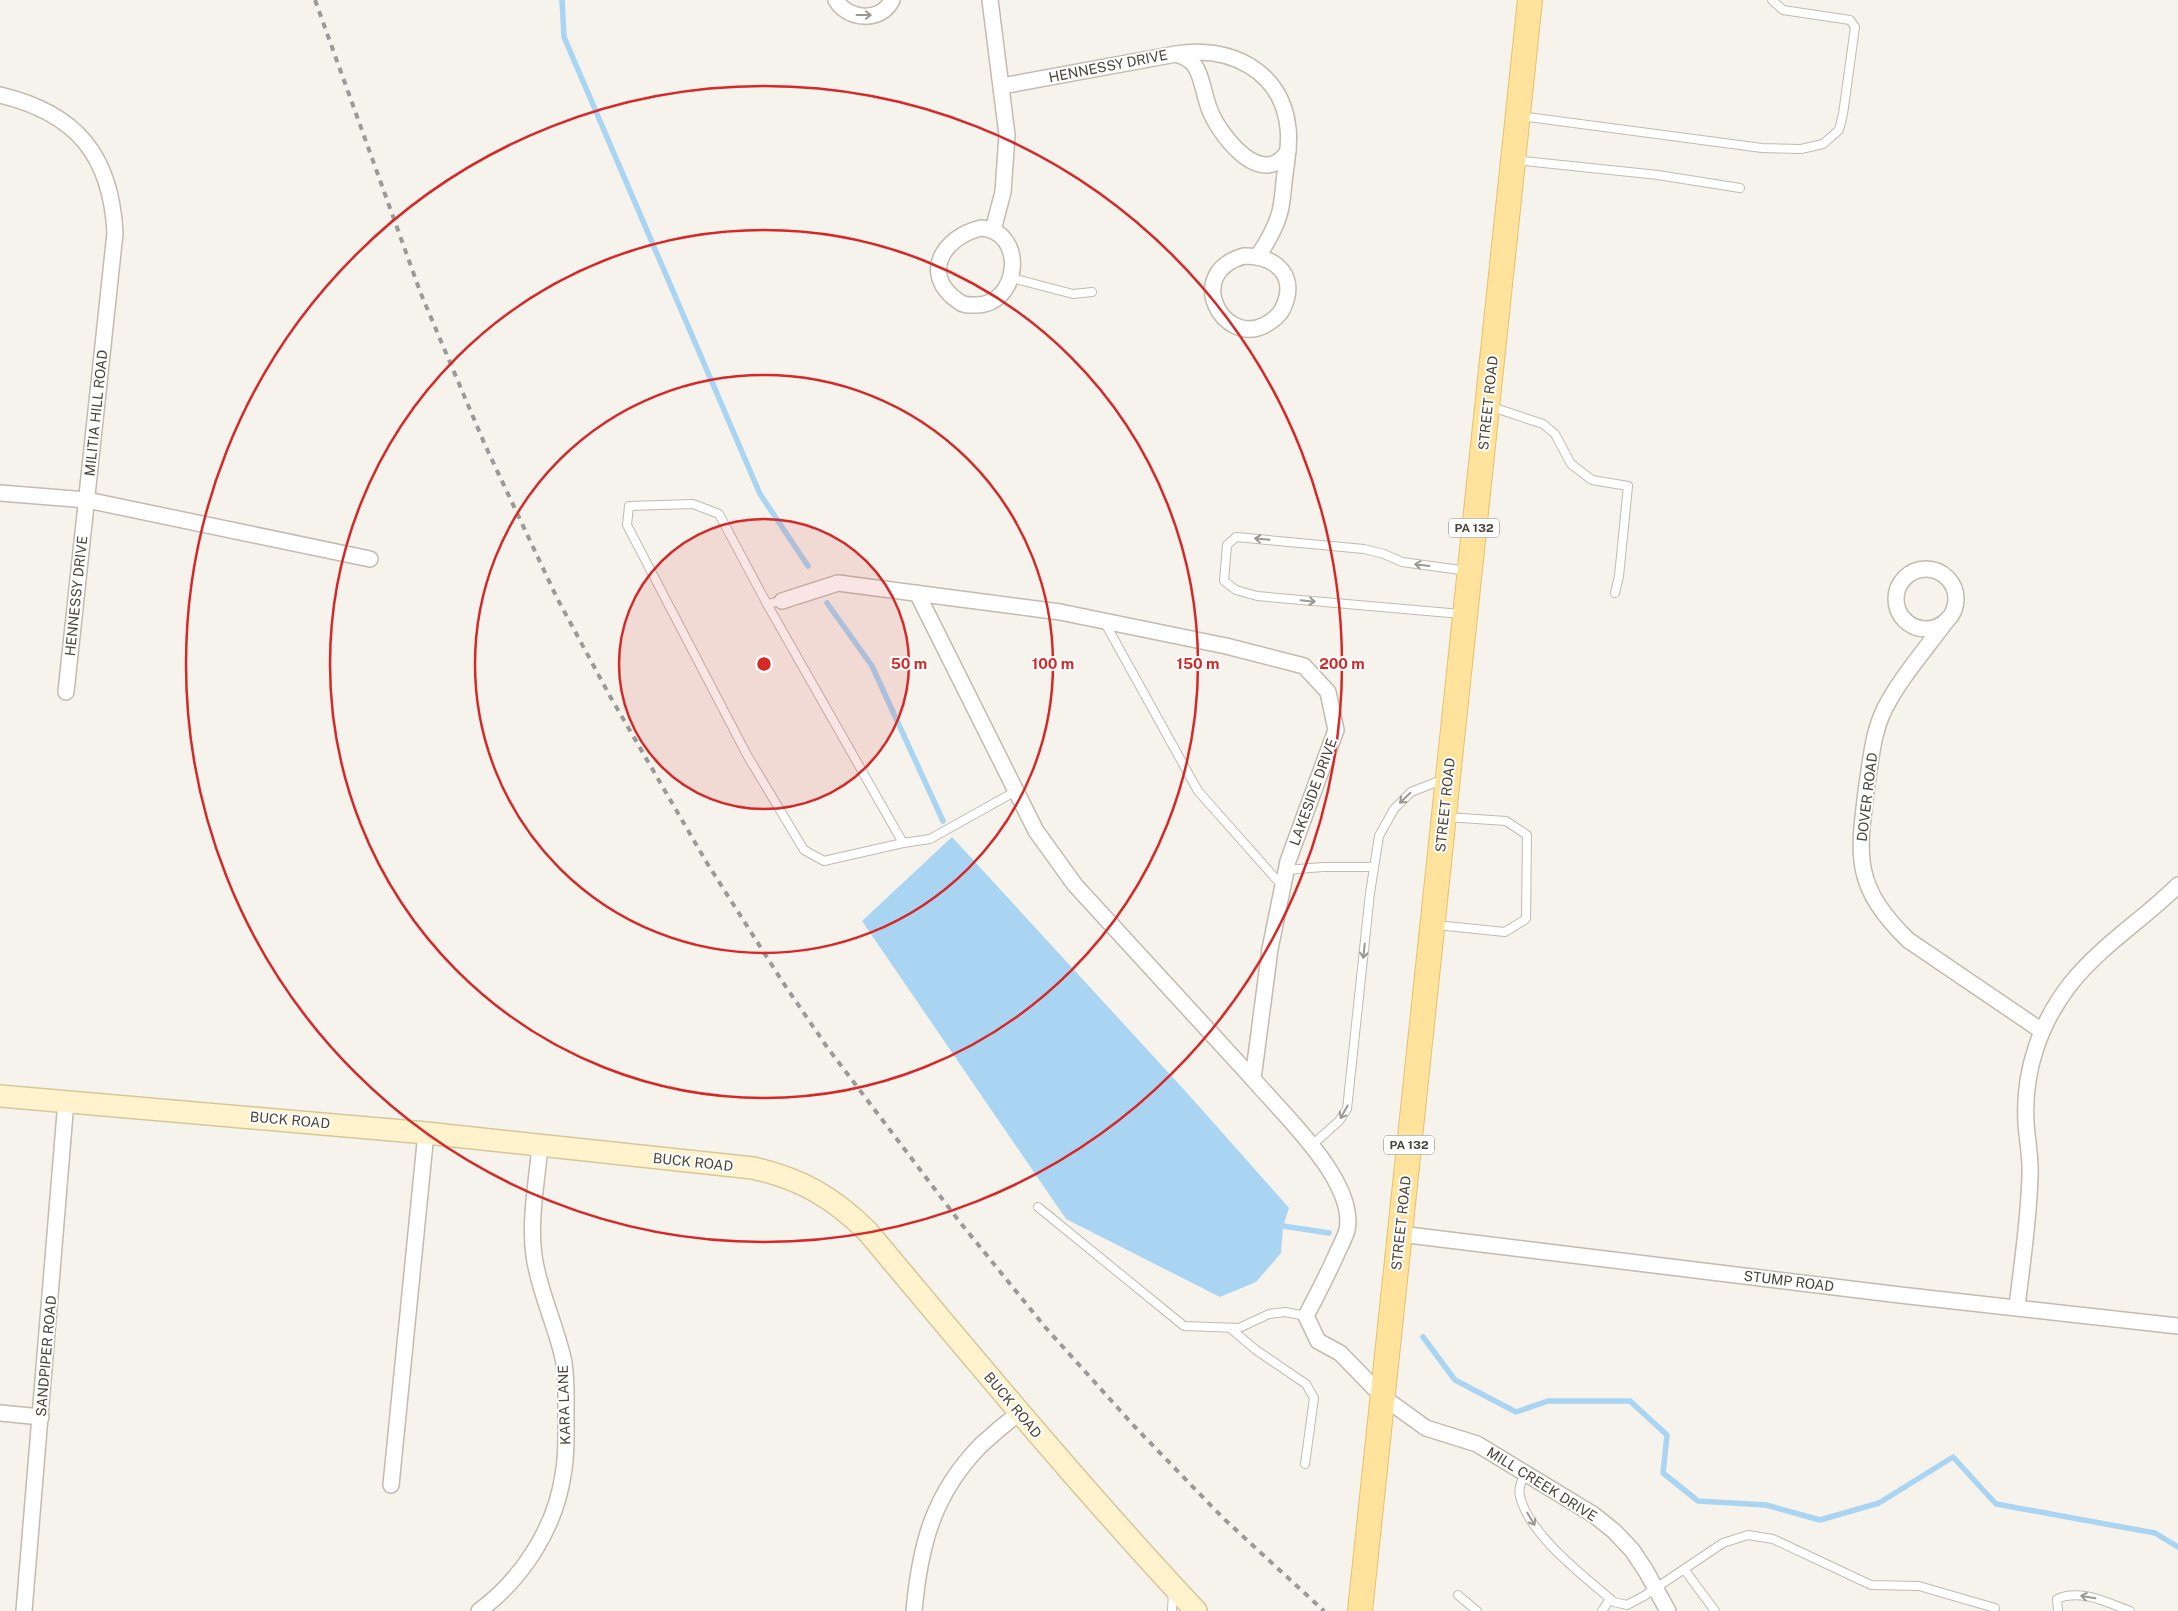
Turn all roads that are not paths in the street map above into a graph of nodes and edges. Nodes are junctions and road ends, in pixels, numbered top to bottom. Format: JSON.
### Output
{"nodes":[{"id":1,"x":836,"y":0,"type":"edge"},
{"id":2,"x":892,"y":0,"type":"edge"},
{"id":3,"x":990,"y":0,"type":"edge"},
{"id":4,"x":1530,"y":0,"type":"edge"},
{"id":5,"x":1772,"y":0,"type":"edge"},
{"id":6,"x":1176,"y":54,"type":"junction"},
{"id":7,"x":1002,"y":86,"type":"junction"},
{"id":8,"x":0,"y":95,"type":"edge"},
{"id":9,"x":1518,"y":115,"type":"junction"},
{"id":10,"x":1288,"y":151,"type":"junction"},
{"id":11,"x":1513,"y":160,"type":"junction"},
{"id":12,"x":1740,"y":188,"type":"dead end"},
{"id":13,"x":993,"y":230,"type":"junction"},
{"id":14,"x":1258,"y":256,"type":"junction"},
{"id":15,"x":1012,"y":278,"type":"junction"},
{"id":16,"x":1092,"y":292,"type":"dead end"},
{"id":17,"x":1487,"y":406,"type":"junction"},
{"id":18,"x":0,"y":494,"type":"edge"},
{"id":19,"x":87,"y":500,"type":"junction"},
{"id":20,"x":370,"y":559,"type":"dead end"},
{"id":21,"x":1470,"y":571,"type":"junction"},
{"id":22,"x":917,"y":593,"type":"junction"},
{"id":23,"x":1616,"y":593,"type":"dead end"},
{"id":24,"x":774,"y":602,"type":"junction"},
{"id":25,"x":1465,"y":615,"type":"junction"},
{"id":26,"x":1947,"y":620,"type":"dead end"},
{"id":27,"x":1104,"y":621,"type":"junction"},
{"id":28,"x":66,"y":692,"type":"dead end"},
{"id":29,"x":1448,"y":777,"type":"junction"},
{"id":30,"x":1016,"y":791,"type":"junction"},
{"id":31,"x":1444,"y":816,"type":"junction"},
{"id":32,"x":903,"y":843,"type":"junction"},
{"id":33,"x":1374,"y":867,"type":"junction"},
{"id":34,"x":1286,"y":870,"type":"junction"},
{"id":35,"x":2178,"y":885,"type":"edge"},
{"id":36,"x":1283,"y":887,"type":"junction"},
{"id":37,"x":1432,"y":925,"type":"junction"},
{"id":38,"x":2042,"y":1030,"type":"junction"},
{"id":39,"x":1253,"y":1079,"type":"junction"},
{"id":40,"x":0,"y":1096,"type":"edge"},
{"id":41,"x":66,"y":1101,"type":"junction"},
{"id":42,"x":426,"y":1133,"type":"junction"},
{"id":43,"x":540,"y":1146,"type":"junction"},
{"id":44,"x":1311,"y":1146,"type":"junction"},
{"id":45,"x":1038,"y":1207,"type":"dead end"},
{"id":46,"x":1400,"y":1234,"type":"junction"},
{"id":47,"x":2017,"y":1307,"type":"junction"},
{"id":48,"x":1306,"y":1316,"type":"junction"},
{"id":49,"x":2178,"y":1326,"type":"edge"},
{"id":50,"x":1230,"y":1328,"type":"junction"},
{"id":51,"x":1383,"y":1397,"type":"junction"},
{"id":52,"x":0,"y":1413,"type":"edge"},
{"id":53,"x":1019,"y":1413,"type":"junction"},
{"id":54,"x":41,"y":1417,"type":"junction"},
{"id":55,"x":1305,"y":1464,"type":"dead end"},
{"id":56,"x":1525,"y":1474,"type":"junction"},
{"id":57,"x":391,"y":1485,"type":"dead end"},
{"id":58,"x":1684,"y":1569,"type":"junction"},
{"id":59,"x":1173,"y":1587,"type":"junction"},
{"id":60,"x":1655,"y":1588,"type":"junction"},
{"id":61,"x":1458,"y":1595,"type":"dead end"},
{"id":62,"x":1610,"y":1599,"type":"junction"},
{"id":63,"x":1995,"y":1608,"type":"dead end"},
{"id":64,"x":24,"y":1611,"type":"edge"},
{"id":65,"x":479,"y":1611,"type":"edge"},
{"id":66,"x":914,"y":1611,"type":"edge"},
{"id":67,"x":1172,"y":1611,"type":"edge"},
{"id":68,"x":1196,"y":1611,"type":"edge"},
{"id":69,"x":1360,"y":1611,"type":"edge"},
{"id":70,"x":1477,"y":1611,"type":"edge"},
{"id":71,"x":1602,"y":1611,"type":"edge"},
{"id":72,"x":1668,"y":1611,"type":"edge"},
{"id":73,"x":1715,"y":1611,"type":"edge"},
{"id":74,"x":2058,"y":1611,"type":"edge"},
{"id":75,"x":2130,"y":1611,"type":"edge"}],
"edges":[{"from":1,"to":2,"type":"street","one_way":true},
{"from":3,"to":7,"type":"street"},
{"from":4,"to":9,"type":"main road","name":"STREET ROAD","number":"PA 132"},
{"from":5,"to":9,"type":"lane"},
{"from":6,"to":7,"type":"street","name":"HENNESSY DRIVE"},
{"from":6,"to":10,"type":"street"},
{"from":6,"to":10,"type":"street","name":"HENNESSY DRIVE"},
{"from":7,"to":13,"type":"street"},
{"from":8,"to":19,"type":"street","name":"MILITIA HILL ROAD"},
{"from":9,"to":11,"type":"main road","name":"STREET ROAD","number":"PA 132"},
{"from":10,"to":14,"type":"street"},
{"from":11,"to":12,"type":"lane"},
{"from":11,"to":17,"type":"main road","name":"STREET ROAD","number":"PA 132"},
{"from":13,"to":15,"type":"street"},
{"from":13,"to":15,"type":"street"},
{"from":14,"to":14,"type":"street"},
{"from":15,"to":16,"type":"lane"},
{"from":17,"to":21,"type":"main road","name":"STREET ROAD","number":"PA 132"},
{"from":17,"to":23,"type":"lane"},
{"from":18,"to":19,"type":"street"},
{"from":19,"to":20,"type":"street"},
{"from":19,"to":28,"type":"street","name":"HENNESSY DRIVE"},
{"from":21,"to":25,"type":"main road","name":"STREET ROAD","number":"PA 132"},
{"from":21,"to":25,"type":"lane","one_way":true},
{"from":22,"to":24,"type":"street","name":"LAKESIDE DRIVE"},
{"from":22,"to":27,"type":"street","name":"LAKESIDE DRIVE"},
{"from":22,"to":30,"type":"street"},
{"from":24,"to":32,"type":"lane"},
{"from":24,"to":32,"type":"lane"},
{"from":25,"to":29,"type":"main road","name":"STREET ROAD","number":"PA 132"},
{"from":26,"to":38,"type":"street","name":"DOVER ROAD"},
{"from":27,"to":34,"type":"street","name":"LAKESIDE DRIVE"},
{"from":27,"to":36,"type":"lane"},
{"from":29,"to":31,"type":"main road","name":"STREET ROAD","number":"PA 132"},
{"from":29,"to":33,"type":"lane","one_way":true},
{"from":30,"to":32,"type":"lane"},
{"from":30,"to":39,"type":"street"},
{"from":31,"to":37,"type":"main road","name":"STREET ROAD","number":"PA 132"},
{"from":31,"to":37,"type":"lane"},
{"from":33,"to":34,"type":"lane"},
{"from":33,"to":44,"type":"lane","one_way":true},
{"from":34,"to":36,"type":"street","name":"LAKESIDE DRIVE"},
{"from":35,"to":38,"type":"street"},
{"from":36,"to":39,"type":"street","name":"LAKESIDE DRIVE"},
{"from":37,"to":46,"type":"main road","name":"STREET ROAD","number":"PA 132"},
{"from":38,"to":47,"type":"street"},
{"from":39,"to":44,"type":"street"},
{"from":40,"to":41,"type":"street","name":"BUCK ROAD"},
{"from":41,"to":42,"type":"street","name":"BUCK ROAD"},
{"from":41,"to":54,"type":"street","name":"SANDPIPER ROAD"},
{"from":42,"to":43,"type":"street","name":"BUCK ROAD"},
{"from":42,"to":57,"type":"street"},
{"from":43,"to":53,"type":"street","name":"BUCK ROAD"},
{"from":43,"to":65,"type":"street","name":"KARA LANE"},
{"from":44,"to":48,"type":"street"},
{"from":45,"to":50,"type":"lane"},
{"from":46,"to":47,"type":"street","name":"STUMP ROAD"},
{"from":46,"to":51,"type":"main road","name":"STREET ROAD","number":"PA 132"},
{"from":47,"to":49,"type":"street","name":"STUMP ROAD"},
{"from":48,"to":50,"type":"lane"},
{"from":48,"to":51,"type":"street"},
{"from":50,"to":55,"type":"lane"},
{"from":51,"to":56,"type":"street","name":"MILL CREEK DRIVE"},
{"from":51,"to":69,"type":"main road","name":"STREET ROAD","number":"PA 132"},
{"from":52,"to":54,"type":"street"},
{"from":53,"to":59,"type":"street","name":"BUCK ROAD"},
{"from":53,"to":66,"type":"street"},
{"from":54,"to":64,"type":"street","name":"SANDPIPER ROAD"},
{"from":56,"to":60,"type":"street","name":"MILL CREEK DRIVE"},
{"from":56,"to":62,"type":"lane","one_way":true},
{"from":58,"to":60,"type":"lane"},
{"from":58,"to":63,"type":"lane"},
{"from":58,"to":73,"type":"lane"},
{"from":59,"to":67,"type":"lane"},
{"from":59,"to":68,"type":"street","name":"BUCK ROAD"},
{"from":60,"to":62,"type":"lane"},
{"from":60,"to":72,"type":"street","name":"MILL CREEK DRIVE"},
{"from":61,"to":70,"type":"lane"},
{"from":62,"to":71,"type":"lane"},
{"from":75,"to":74,"type":"lane","one_way":true}]}
